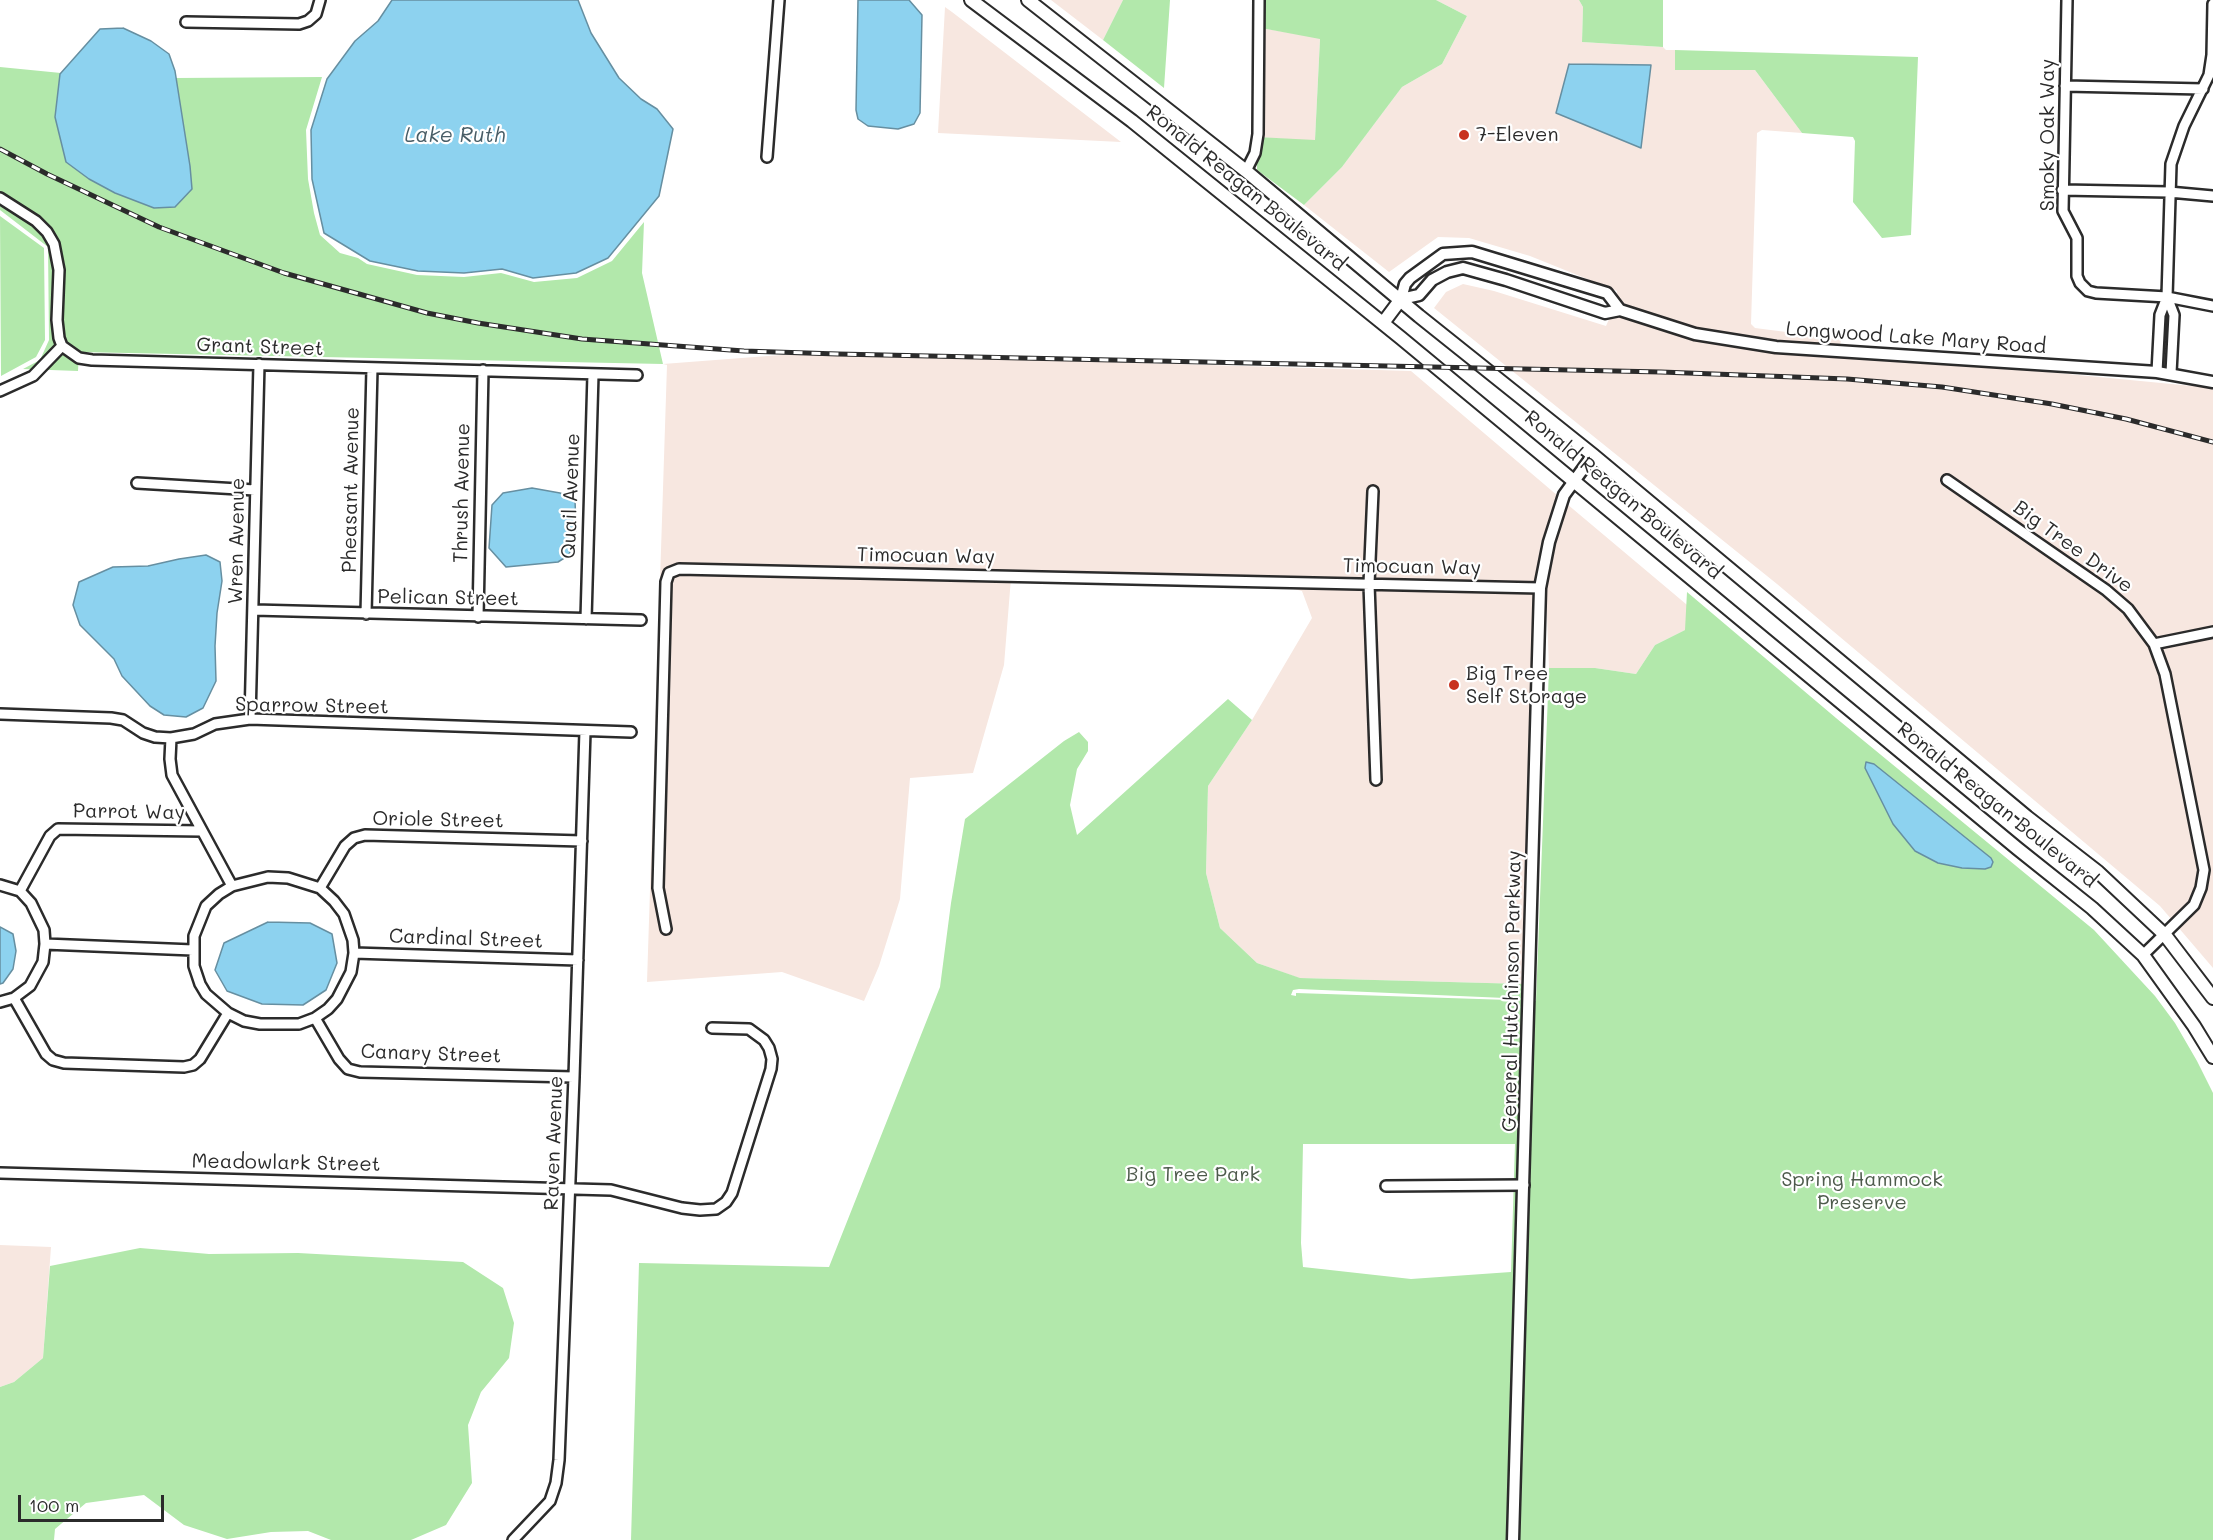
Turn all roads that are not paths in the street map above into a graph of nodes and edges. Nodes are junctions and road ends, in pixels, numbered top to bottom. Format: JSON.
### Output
{"nodes":[{"id":1,"x":320,"y":0,"type":"edge"},
{"id":2,"x":779,"y":0,"type":"edge"},
{"id":3,"x":1028,"y":0,"type":"edge"},
{"id":4,"x":1259,"y":0,"type":"edge"},
{"id":5,"x":2067,"y":0,"type":"edge"},
{"id":6,"x":978,"y":2,"type":"edge"},
{"id":7,"x":2213,"y":4,"type":"edge"},
{"id":8,"x":186,"y":22,"type":"dead end"},
{"id":9,"x":2065,"y":86,"type":"junction"},
{"id":10,"x":2203,"y":90,"type":"junction"},
{"id":11,"x":767,"y":157,"type":"dead end"},
{"id":12,"x":1246,"y":171,"type":"junction"},
{"id":13,"x":2062,"y":190,"type":"junction"},
{"id":14,"x":2169,"y":192,"type":"junction"},
{"id":15,"x":2213,"y":196,"type":"edge"},
{"id":16,"x":0,"y":198,"type":"edge"},
{"id":17,"x":2167,"y":297,"type":"junction"},
{"id":18,"x":1401,"y":300,"type":"junction"},
{"id":19,"x":2213,"y":306,"type":"edge"},
{"id":20,"x":1620,"y":310,"type":"junction"},
{"id":21,"x":1383,"y":323,"type":"junction"},
{"id":22,"x":2160,"y":326,"type":"junction"},
{"id":23,"x":2173,"y":327,"type":"junction"},
{"id":24,"x":62,"y":346,"type":"junction"},
{"id":25,"x":259,"y":364,"type":"junction"},
{"id":26,"x":372,"y":368,"type":"junction"},
{"id":27,"x":483,"y":370,"type":"junction"},
{"id":28,"x":2157,"y":372,"type":"junction"},
{"id":29,"x":2171,"y":373,"type":"junction"},
{"id":30,"x":593,"y":374,"type":"junction"},
{"id":31,"x":637,"y":375,"type":"dead end"},
{"id":32,"x":2213,"y":382,"type":"edge"},
{"id":33,"x":0,"y":391,"type":"edge"},
{"id":34,"x":1593,"y":455,"type":"junction"},
{"id":35,"x":1947,"y":480,"type":"dead end"},
{"id":36,"x":1575,"y":481,"type":"junction"},
{"id":37,"x":137,"y":483,"type":"dead end"},
{"id":38,"x":255,"y":490,"type":"junction"},
{"id":39,"x":1373,"y":491,"type":"dead end"},
{"id":40,"x":1369,"y":584,"type":"junction"},
{"id":41,"x":1540,"y":588,"type":"junction"},
{"id":42,"x":254,"y":610,"type":"junction"},
{"id":43,"x":366,"y":614,"type":"junction"},
{"id":44,"x":478,"y":616,"type":"junction"},
{"id":45,"x":586,"y":619,"type":"junction"},
{"id":46,"x":641,"y":620,"type":"dead end"},
{"id":47,"x":2213,"y":632,"type":"edge"},
{"id":48,"x":2154,"y":644,"type":"junction"},
{"id":49,"x":0,"y":714,"type":"edge"},
{"id":50,"x":250,"y":719,"type":"junction"},
{"id":51,"x":585,"y":731,"type":"junction"},
{"id":52,"x":631,"y":732,"type":"dead end"},
{"id":53,"x":171,"y":738,"type":"junction"},
{"id":54,"x":1376,"y":780,"type":"dead end"},
{"id":55,"x":202,"y":831,"type":"junction"},
{"id":56,"x":582,"y":841,"type":"junction"},
{"id":57,"x":2209,"y":870,"type":"edge"},
{"id":58,"x":0,"y":885,"type":"edge"},
{"id":59,"x":232,"y":886,"type":"junction"},
{"id":60,"x":320,"y":888,"type":"junction"},
{"id":61,"x":20,"y":891,"type":"junction"},
{"id":62,"x":666,"y":929,"type":"dead end"},
{"id":63,"x":2165,"y":935,"type":"junction"},
{"id":64,"x":45,"y":944,"type":"junction"},
{"id":65,"x":193,"y":950,"type":"junction"},
{"id":66,"x":354,"y":953,"type":"junction"},
{"id":67,"x":2143,"y":955,"type":"junction"},
{"id":68,"x":578,"y":960,"type":"junction"},
{"id":69,"x":14,"y":998,"type":"junction"},
{"id":70,"x":2213,"y":998,"type":"edge"},
{"id":71,"x":0,"y":1002,"type":"edge"},
{"id":72,"x":228,"y":1013,"type":"junction"},
{"id":73,"x":315,"y":1018,"type":"junction"},
{"id":74,"x":712,"y":1028,"type":"dead end"},
{"id":75,"x":2213,"y":1057,"type":"edge"},
{"id":76,"x":574,"y":1077,"type":"junction"},
{"id":77,"x":0,"y":1173,"type":"edge"},
{"id":78,"x":1524,"y":1185,"type":"junction"},
{"id":79,"x":1386,"y":1186,"type":"dead end"},
{"id":80,"x":570,"y":1188,"type":"junction"},
{"id":81,"x":513,"y":1540,"type":"edge"},
{"id":82,"x":1513,"y":1540,"type":"edge"}],
"edges":[{"from":1,"to":8,"type":"street"},
{"from":2,"to":11,"type":"street"},
{"from":3,"to":12,"type":"main road","name":"Ronald Reagan Boulevard"},
{"from":4,"to":12,"type":"street"},
{"from":5,"to":9,"type":"street","name":"Smoky Oak Way"},
{"from":6,"to":21,"type":"main road","name":"Ronald Reagan Boulevard"},
{"from":7,"to":10,"type":"street"},
{"from":9,"to":10,"type":"street"},
{"from":9,"to":13,"type":"street","name":"Smoky Oak Way"},
{"from":10,"to":14,"type":"street"},
{"from":12,"to":18,"type":"main road","name":"Ronald Reagan Boulevard"},
{"from":13,"to":14,"type":"street"},
{"from":13,"to":17,"type":"street","name":"Smoky Oak Way"},
{"from":14,"to":15,"type":"street"},
{"from":14,"to":17,"type":"street"},
{"from":16,"to":24,"type":"street"},
{"from":17,"to":19,"type":"street"},
{"from":17,"to":22,"type":"street"},
{"from":17,"to":23,"type":"street"},
{"from":18,"to":20,"type":"street","name":"Longwood Lake Mary Road"},
{"from":18,"to":20,"type":"street","name":"Longwood Lake Mary Road"},
{"from":18,"to":21,"type":"main road"},
{"from":18,"to":34,"type":"main road","name":"Ronald Reagan Boulevard"},
{"from":20,"to":28,"type":"street","name":"Longwood Lake Mary Road"},
{"from":21,"to":36,"type":"main road","name":"Ronald Reagan Boulevard"},
{"from":22,"to":23,"type":"street"},
{"from":22,"to":28,"type":"street"},
{"from":23,"to":29,"type":"street"},
{"from":24,"to":25,"type":"street","name":"Grant Street"},
{"from":24,"to":33,"type":"street"},
{"from":25,"to":26,"type":"street","name":"Grant Street"},
{"from":25,"to":38,"type":"street","name":"Wren Avenue"},
{"from":26,"to":27,"type":"street","name":"Grant Street"},
{"from":26,"to":43,"type":"street","name":"Pheasant Avenue"},
{"from":27,"to":30,"type":"street","name":"Grant Street"},
{"from":27,"to":44,"type":"street","name":"Thrush Avenue"},
{"from":28,"to":29,"type":"street","name":"Longwood Lake Mary Road"},
{"from":29,"to":32,"type":"street","name":"Longwood Lake Mary Road"},
{"from":30,"to":31,"type":"street","name":"Grant Street"},
{"from":30,"to":45,"type":"street","name":"Quail Avenue"},
{"from":34,"to":36,"type":"street","name":"General Hutchinson Parkway"},
{"from":34,"to":63,"type":"main road","name":"Ronald Reagan Boulevard"},
{"from":35,"to":48,"type":"street","name":"Big Tree Drive"},
{"from":36,"to":41,"type":"street","name":"General Hutchinson Parkway"},
{"from":36,"to":67,"type":"main road","name":"Ronald Reagan Boulevard"},
{"from":37,"to":38,"type":"street"},
{"from":38,"to":42,"type":"street","name":"Wren Avenue"},
{"from":39,"to":40,"type":"street"},
{"from":40,"to":41,"type":"street","name":"Timocuan Way"},
{"from":40,"to":54,"type":"street"},
{"from":40,"to":62,"type":"street","name":"Timocuan Way"},
{"from":41,"to":78,"type":"street","name":"General Hutchinson Parkway"},
{"from":42,"to":43,"type":"street","name":"Pelican Street"},
{"from":42,"to":50,"type":"street","name":"Wren Avenue"},
{"from":43,"to":44,"type":"street","name":"Pelican Street"},
{"from":44,"to":45,"type":"street","name":"Pelican Street"},
{"from":45,"to":46,"type":"street","name":"Pelican Street"},
{"from":47,"to":48,"type":"street"},
{"from":48,"to":57,"type":"street","name":"Big Tree Drive"},
{"from":49,"to":53,"type":"street","name":"Sparrow Street"},
{"from":50,"to":51,"type":"street","name":"Sparrow Street"},
{"from":50,"to":53,"type":"street","name":"Sparrow Street"},
{"from":51,"to":52,"type":"street","name":"Sparrow Street"},
{"from":51,"to":56,"type":"street","name":"Raven Avenue"},
{"from":53,"to":55,"type":"street"},
{"from":55,"to":59,"type":"street"},
{"from":55,"to":61,"type":"street","name":"Parrot Way"},
{"from":56,"to":60,"type":"street","name":"Oriole Street"},
{"from":56,"to":68,"type":"street","name":"Raven Avenue"},
{"from":57,"to":63,"type":"street","name":"Big Tree Drive"},
{"from":58,"to":61,"type":"street"},
{"from":59,"to":60,"type":"street"},
{"from":59,"to":65,"type":"street"},
{"from":60,"to":66,"type":"street"},
{"from":61,"to":64,"type":"street"},
{"from":63,"to":67,"type":"street","name":"Big Tree Drive"},
{"from":63,"to":70,"type":"main road","name":"Ronald Reagan Boulevard"},
{"from":64,"to":65,"type":"street"},
{"from":64,"to":69,"type":"street"},
{"from":65,"to":72,"type":"street"},
{"from":66,"to":68,"type":"street","name":"Cardinal Street"},
{"from":66,"to":73,"type":"street"},
{"from":67,"to":75,"type":"main road","name":"Ronald Reagan Boulevard"},
{"from":68,"to":76,"type":"street","name":"Raven Avenue"},
{"from":69,"to":71,"type":"street"},
{"from":69,"to":72,"type":"street"},
{"from":72,"to":73,"type":"street"},
{"from":73,"to":76,"type":"street","name":"Canary Street"},
{"from":74,"to":80,"type":"street","name":"Meadowlark Street"},
{"from":76,"to":80,"type":"street","name":"Raven Avenue"},
{"from":77,"to":80,"type":"street","name":"Meadowlark Street"},
{"from":78,"to":79,"type":"street"},
{"from":78,"to":82,"type":"street","name":"General Hutchinson Parkway"},
{"from":80,"to":81,"type":"street","name":"Raven Avenue"}]}
